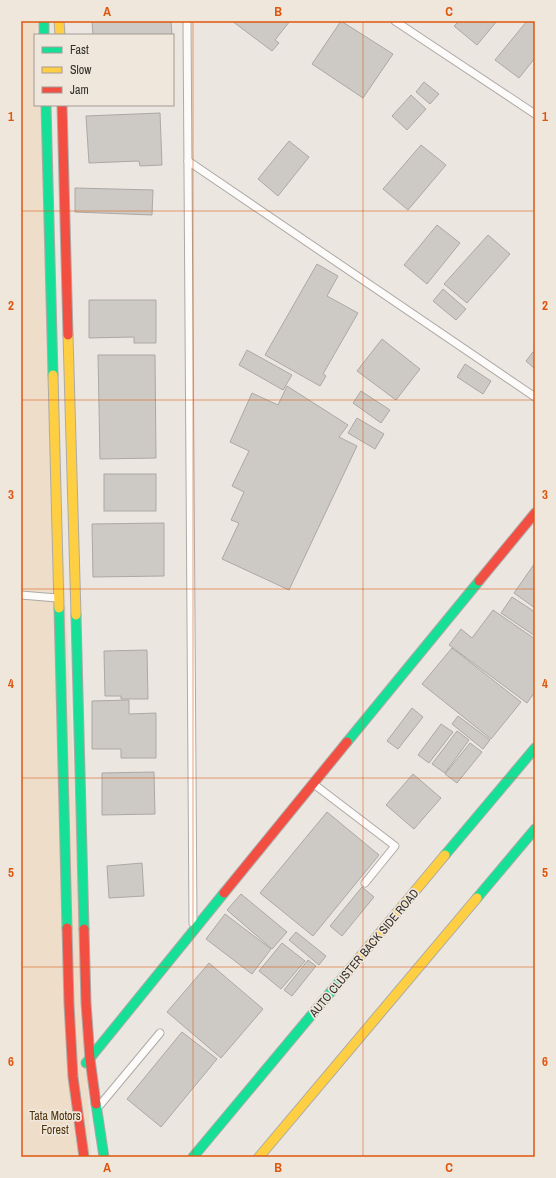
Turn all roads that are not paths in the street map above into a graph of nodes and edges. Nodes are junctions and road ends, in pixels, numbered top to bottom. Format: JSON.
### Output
{"nodes":[{"id":1,"x":44,"y":21,"type":"edge"},
{"id":2,"x":59,"y":21,"type":"edge"},
{"id":3,"x":187,"y":21,"type":"edge"},
{"id":4,"x":395,"y":21,"type":"edge"},
{"id":5,"x":44,"y":34,"type":"edge"},
{"id":6,"x":60,"y":34,"type":"edge"},
{"id":7,"x":46,"y":106,"type":"edge"},
{"id":8,"x":62,"y":106,"type":"edge"},
{"id":9,"x":535,"y":114,"type":"edge"},
{"id":10,"x":188,"y":161,"type":"junction"},
{"id":11,"x":65,"y":255,"type":"junction"},
{"id":12,"x":50,"y":256,"type":"junction"},
{"id":13,"x":535,"y":398,"type":"edge"},
{"id":14,"x":535,"y":513,"type":"edge"},
{"id":15,"x":21,"y":594,"type":"edge"},
{"id":16,"x":58,"y":598,"type":"junction"},
{"id":17,"x":535,"y":748,"type":"edge"},
{"id":18,"x":313,"y":783,"type":"junction"},
{"id":19,"x":535,"y":829,"type":"edge"},
{"id":20,"x":365,"y":883,"type":"dead end"},
{"id":21,"x":193,"y":930,"type":"junction"},
{"id":22,"x":160,"y":1033,"type":"dead end"},
{"id":23,"x":90,"y":1058,"type":"junction"},
{"id":24,"x":74,"y":1077,"type":"junction"},
{"id":25,"x":97,"y":1108,"type":"junction"},
{"id":26,"x":84,"y":1157,"type":"edge"},
{"id":27,"x":104,"y":1157,"type":"edge"},
{"id":28,"x":193,"y":1157,"type":"edge"},
{"id":29,"x":259,"y":1157,"type":"edge"}],
"edges":[{"from":1,"to":5,"type":"main road"},
{"from":2,"to":6,"type":"main road"},
{"from":3,"to":10,"type":"lane"},
{"from":4,"to":9,"type":"lane"},
{"from":7,"to":12,"type":"main road"},
{"from":8,"to":11,"type":"main road"},
{"from":10,"to":13,"type":"lane"},
{"from":10,"to":21,"type":"lane"},
{"from":11,"to":12,"type":"main road"},
{"from":11,"to":23,"type":"main road"},
{"from":12,"to":16,"type":"main road"},
{"from":14,"to":18,"type":"main road"},
{"from":15,"to":16,"type":"lane"},
{"from":16,"to":24,"type":"main road"},
{"from":17,"to":28,"type":"main road","name":"AUTO CLUSTER BACK SIDE ROAD"},
{"from":18,"to":20,"type":"lane"},
{"from":18,"to":21,"type":"main road"},
{"from":19,"to":29,"type":"main road"},
{"from":21,"to":23,"type":"main road"},
{"from":22,"to":25,"type":"lane"},
{"from":23,"to":24,"type":"main road"},
{"from":23,"to":25,"type":"main road"},
{"from":24,"to":26,"type":"main road"},
{"from":25,"to":27,"type":"main road"}]}
